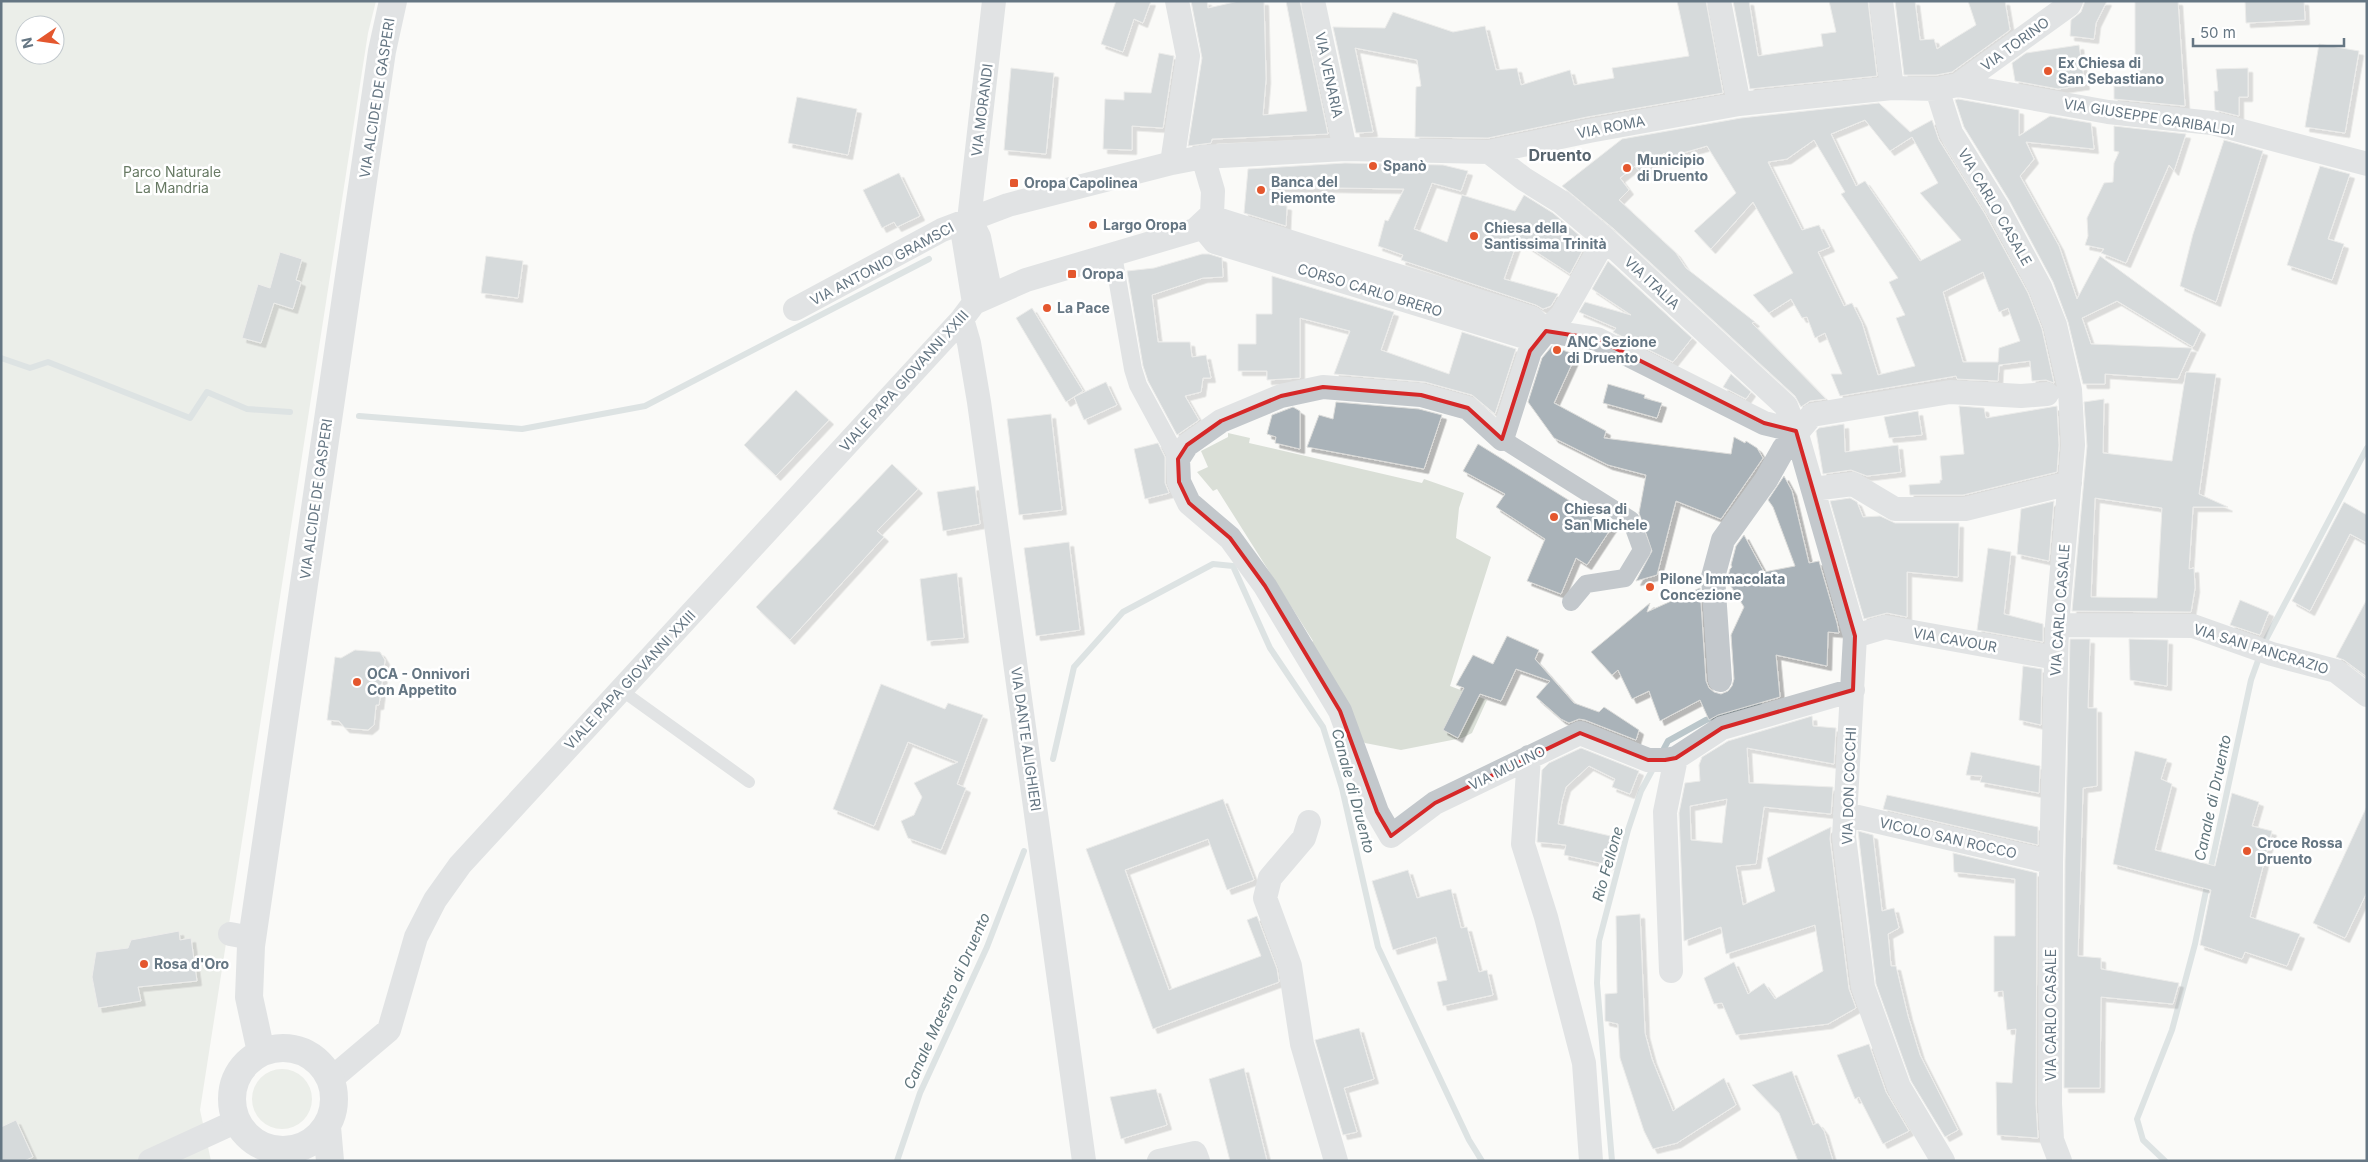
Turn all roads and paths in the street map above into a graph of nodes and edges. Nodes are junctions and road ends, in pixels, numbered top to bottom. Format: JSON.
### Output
{"nodes":[{"id":1,"x":393,"y":1,"type":"edge"},
{"id":2,"x":994,"y":1,"type":"edge"},
{"id":3,"x":1177,"y":1,"type":"edge"},
{"id":4,"x":1313,"y":1,"type":"edge"},
{"id":5,"x":1719,"y":1,"type":"edge"},
{"id":6,"x":1881,"y":1,"type":"edge"},
{"id":7,"x":2071,"y":1,"type":"edge"},
{"id":8,"x":1947,"y":87,"type":"junction"},
{"id":9,"x":1892,"y":88,"type":"junction"},
{"id":10,"x":1739,"y":104,"type":"junction"},
{"id":11,"x":1345,"y":149,"type":"junction"},
{"id":12,"x":1490,"y":152,"type":"junction"},
{"id":13,"x":1203,"y":157,"type":"junction"},
{"id":14,"x":1172,"y":163,"type":"junction"},
{"id":15,"x":2367,"y":164,"type":"edge"},
{"id":16,"x":969,"y":220,"type":"junction"},
{"id":17,"x":1206,"y":220,"type":"junction"},
{"id":18,"x":1605,"y":239,"type":"junction"},
{"id":19,"x":1113,"y":254,"type":"junction"},
{"id":20,"x":976,"y":306,"type":"junction"},
{"id":21,"x":795,"y":309,"type":"dead end"},
{"id":22,"x":1546,"y":331,"type":"junction"},
{"id":23,"x":2047,"y":394,"type":"dead end"},
{"id":24,"x":1796,"y":431,"type":"junction"},
{"id":25,"x":1502,"y":439,"type":"junction"},
{"id":26,"x":1178,"y":459,"type":"junction"},
{"id":27,"x":2070,"y":483,"type":"junction"},
{"id":28,"x":1813,"y":489,"type":"junction"},
{"id":29,"x":1571,"y":602,"type":"dead end"},
{"id":30,"x":2057,"y":625,"type":"junction"},
{"id":31,"x":1855,"y":636,"type":"junction"},
{"id":32,"x":2056,"y":658,"type":"junction"},
{"id":33,"x":1720,"y":680,"type":"dead end"},
{"id":34,"x":621,"y":690,"type":"junction"},
{"id":35,"x":1853,"y":690,"type":"junction"},
{"id":36,"x":2367,"y":695,"type":"edge"},
{"id":37,"x":1529,"y":757,"type":"junction"},
{"id":38,"x":1663,"y":760,"type":"junction"},
{"id":39,"x":749,"y":782,"type":"dead end"},
{"id":40,"x":1845,"y":814,"type":"junction"},
{"id":41,"x":1309,"y":822,"type":"dead end"},
{"id":42,"x":2051,"y":862,"type":"junction"},
{"id":43,"x":1671,"y":971,"type":"dead end"},
{"id":44,"x":261,"y":1052,"type":"junction"},
{"id":45,"x":331,"y":1079,"type":"junction"},
{"id":46,"x":237,"y":1121,"type":"junction"},
{"id":47,"x":327,"y":1127,"type":"junction"},
{"id":48,"x":284,"y":1156,"type":"edge"},
{"id":49,"x":150,"y":1161,"type":"edge"},
{"id":50,"x":330,"y":1161,"type":"edge"},
{"id":51,"x":1084,"y":1161,"type":"edge"},
{"id":52,"x":1159,"y":1161,"type":"edge"},
{"id":53,"x":1198,"y":1161,"type":"edge"},
{"id":54,"x":1336,"y":1161,"type":"edge"},
{"id":55,"x":1592,"y":1161,"type":"edge"},
{"id":56,"x":1943,"y":1161,"type":"edge"},
{"id":57,"x":2060,"y":1161,"type":"edge"}],
"edges":[{"from":1,"to":44,"type":"street","name":"VIA ALCIDE DE GASPERI"},
{"from":2,"to":16,"type":"street","name":"VIA MORANDI"},
{"from":3,"to":14,"type":"street"},
{"from":4,"to":11,"type":"street","name":"VIA VENARIA"},
{"from":5,"to":10,"type":"street"},
{"from":6,"to":9,"type":"street"},
{"from":7,"to":8,"type":"street","name":"VIA TORINO"},
{"from":8,"to":9,"type":"street","name":"VIA ROMA"},
{"from":8,"to":15,"type":"street","name":"VIA GIUSEPPE GARIBALDI"},
{"from":8,"to":27,"type":"street","name":"VIA CARLO CASALE"},
{"from":9,"to":10,"type":"street","name":"VIA ROMA"},
{"from":10,"to":12,"type":"street","name":"VIA ROMA"},
{"from":11,"to":12,"type":"street","name":"VIA ROMA"},
{"from":11,"to":13,"type":"street","name":"VIA ROMA"},
{"from":12,"to":18,"type":"street","name":"VIA ITALIA"},
{"from":13,"to":14,"type":"street"},
{"from":13,"to":17,"type":"street"},
{"from":14,"to":16,"type":"street"},
{"from":16,"to":20,"type":"street"},
{"from":16,"to":21,"type":"street","name":"VIA ANTONIO GRAMSCI"},
{"from":17,"to":19,"type":"street"},
{"from":17,"to":22,"type":"street","name":"CORSO CARLO BRERO"},
{"from":18,"to":22,"type":"street"},
{"from":18,"to":24,"type":"street","name":"VIA ITALIA"},
{"from":19,"to":20,"type":"street"},
{"from":19,"to":26,"type":"street"},
{"from":20,"to":34,"type":"street","name":"VIALE PAPA GIOVANNI XXIII"},
{"from":20,"to":51,"type":"street","name":"VIA DANTE ALIGHIERI"},
{"from":22,"to":24,"type":"street","name":"CORSO CARLO BRERO"},
{"from":22,"to":25,"type":"street"},
{"from":23,"to":24,"type":"street"},
{"from":24,"to":28,"type":"street","name":"VIA DON COCCHI"},
{"from":24,"to":33,"type":"street"},
{"from":25,"to":26,"type":"street"},
{"from":25,"to":29,"type":"street"},
{"from":26,"to":37,"type":"street","name":"VIA MULINO"},
{"from":27,"to":28,"type":"street"},
{"from":27,"to":30,"type":"street","name":"VIA CARLO CASALE"},
{"from":28,"to":31,"type":"street","name":"VIA DON COCCHI"},
{"from":30,"to":32,"type":"street","name":"VIA CARLO CASALE"},
{"from":30,"to":36,"type":"street","name":"VIA SAN PANCRAZIO"},
{"from":31,"to":32,"type":"street","name":"VIA CAVOUR"},
{"from":31,"to":35,"type":"street","name":"VIA DON COCCHI"},
{"from":32,"to":42,"type":"street","name":"VIA CARLO CASALE"},
{"from":34,"to":39,"type":"lane"},
{"from":34,"to":45,"type":"street","name":"VIALE PAPA GIOVANNI XXIII"},
{"from":35,"to":38,"type":"street"},
{"from":35,"to":40,"type":"street","name":"VIA DON COCCHI"},
{"from":37,"to":38,"type":"street","name":"VIA MULINO"},
{"from":37,"to":55,"type":"street"},
{"from":38,"to":43,"type":"street"},
{"from":40,"to":42,"type":"street","name":"VICOLO SAN ROCCO"},
{"from":40,"to":56,"type":"street","name":"VIA DON COCCHI"},
{"from":41,"to":54,"type":"street"},
{"from":42,"to":57,"type":"street","name":"VIA CARLO CASALE"},
{"from":44,"to":45,"type":"street"},
{"from":44,"to":46,"type":"street"},
{"from":45,"to":47,"type":"street"},
{"from":46,"to":48,"type":"street"},
{"from":46,"to":49,"type":"street"},
{"from":47,"to":48,"type":"street"},
{"from":47,"to":50,"type":"street"},
{"from":52,"to":53,"type":"street"}]}
